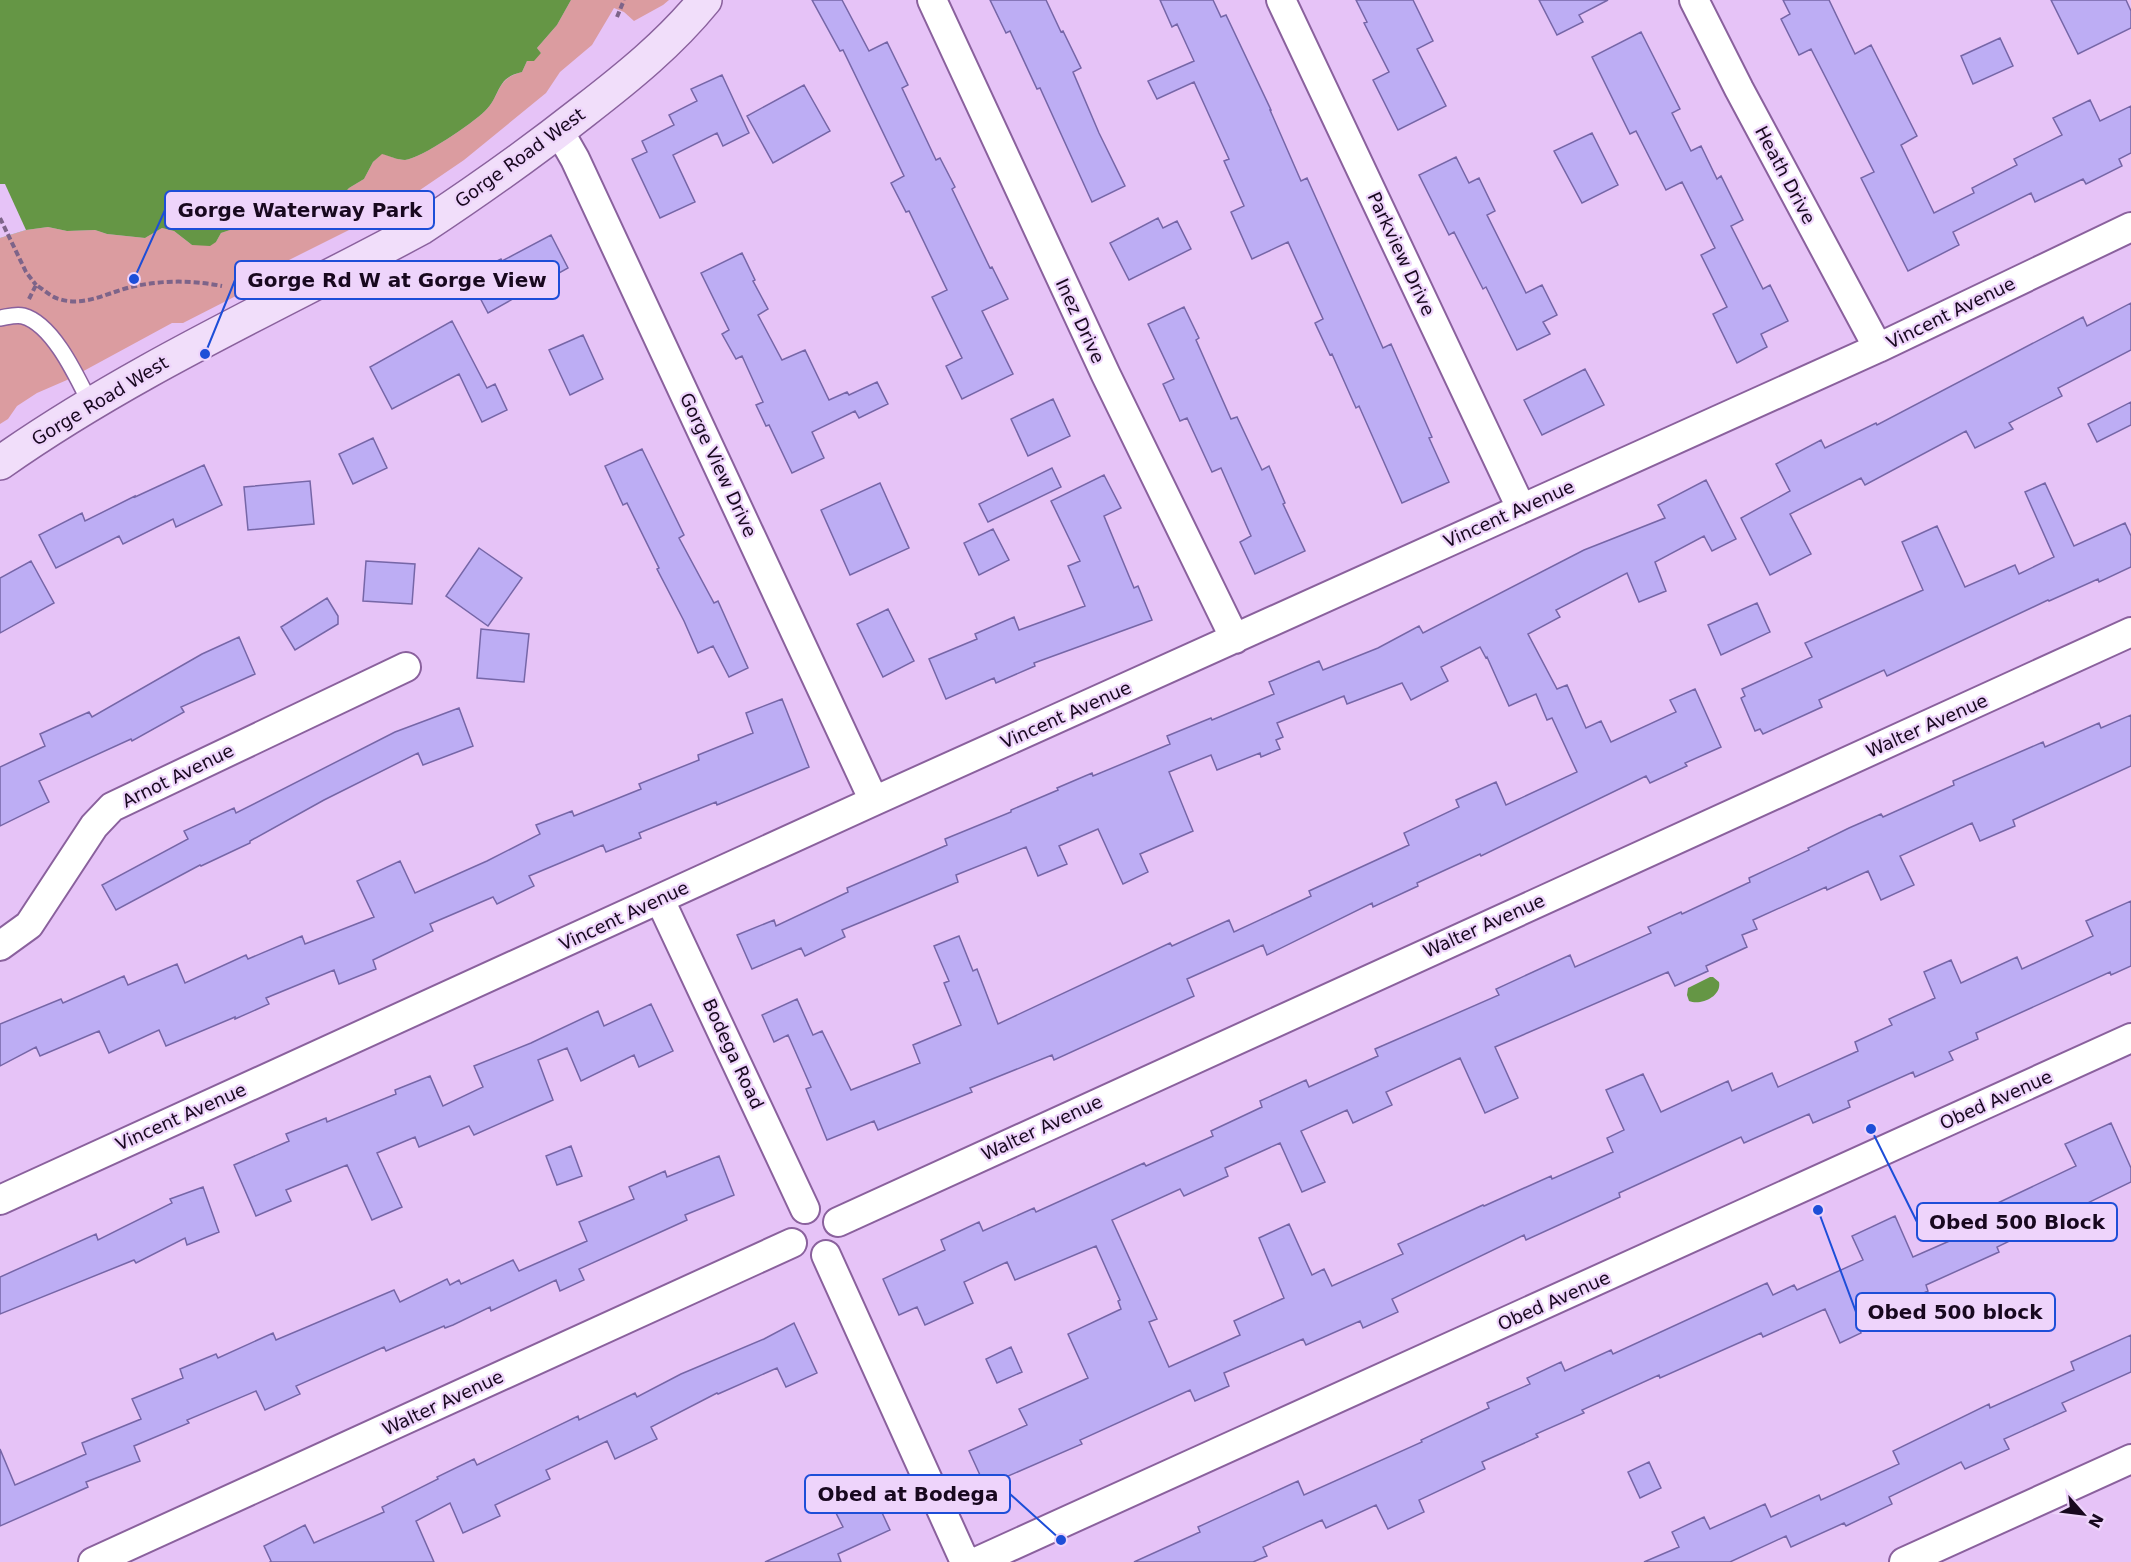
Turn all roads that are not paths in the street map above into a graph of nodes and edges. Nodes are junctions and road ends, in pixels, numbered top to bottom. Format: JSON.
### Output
{"nodes":[{"id":1,"x":705,"y":0,"type":"edge"},
{"id":2,"x":932,"y":0,"type":"edge"},
{"id":3,"x":1281,"y":0,"type":"edge"},
{"id":4,"x":1694,"y":0,"type":"edge"},
{"id":5,"x":558,"y":131,"type":"junction"},
{"id":6,"x":2131,"y":227,"type":"edge"},
{"id":7,"x":0,"y":318,"type":"edge"},
{"id":8,"x":1878,"y":348,"type":"junction"},
{"id":9,"x":90,"y":403,"type":"junction"},
{"id":10,"x":2,"y":456,"type":"edge"},
{"id":11,"x":1521,"y":508,"type":"junction"},
{"id":12,"x":2131,"y":632,"type":"edge"},
{"id":13,"x":1235,"y":639,"type":"junction"},
{"id":14,"x":406,"y":667,"type":"dead end"},
{"id":15,"x":874,"y":801,"type":"junction"},
{"id":16,"x":660,"y":900,"type":"junction"},
{"id":17,"x":0,"y":946,"type":"edge"},
{"id":18,"x":2131,"y":1038,"type":"edge"},
{"id":19,"x":0,"y":1200,"type":"edge"},
{"id":20,"x":805,"y":1209,"type":"junction"},
{"id":21,"x":838,"y":1222,"type":"junction"},
{"id":22,"x":792,"y":1243,"type":"junction"},
{"id":23,"x":826,"y":1255,"type":"junction"},
{"id":24,"x":2131,"y":1459,"type":"edge"},
{"id":25,"x":93,"y":1562,"type":"edge"},
{"id":26,"x":965,"y":1562,"type":"edge"},
{"id":27,"x":976,"y":1562,"type":"edge"},
{"id":28,"x":1904,"y":1562,"type":"edge"}],
"edges":[{"from":1,"to":5,"type":"main road","name":"Gorge Road West"},
{"from":2,"to":13,"type":"street","name":"Inez Drive"},
{"from":3,"to":11,"type":"street","name":"Parkview Drive"},
{"from":4,"to":8,"type":"street","name":"Heath Drive"},
{"from":5,"to":9,"type":"main road","name":"Gorge Road West"},
{"from":5,"to":15,"type":"street","name":"Gorge View Drive"},
{"from":6,"to":8,"type":"street","name":"Vincent Avenue"},
{"from":7,"to":9,"type":"lane"},
{"from":8,"to":11,"type":"street","name":"Vincent Avenue"},
{"from":9,"to":10,"type":"main road","name":"Gorge Road West"},
{"from":11,"to":13,"type":"street","name":"Vincent Avenue"},
{"from":12,"to":21,"type":"street","name":"Walter Avenue"},
{"from":13,"to":15,"type":"street","name":"Vincent Avenue"},
{"from":14,"to":17,"type":"street","name":"Arnot Avenue"},
{"from":15,"to":16,"type":"street","name":"Vincent Avenue"},
{"from":16,"to":19,"type":"street","name":"Vincent Avenue"},
{"from":16,"to":20,"type":"street","name":"Bodega Road"},
{"from":18,"to":27,"type":"street","name":"Obed Avenue"},
{"from":20,"to":21,"type":"street"},
{"from":20,"to":22,"type":"street"},
{"from":21,"to":23,"type":"street"},
{"from":22,"to":23,"type":"street"},
{"from":22,"to":25,"type":"street","name":"Walter Avenue"},
{"from":23,"to":26,"type":"street"},
{"from":24,"to":28,"type":"street"}]}
